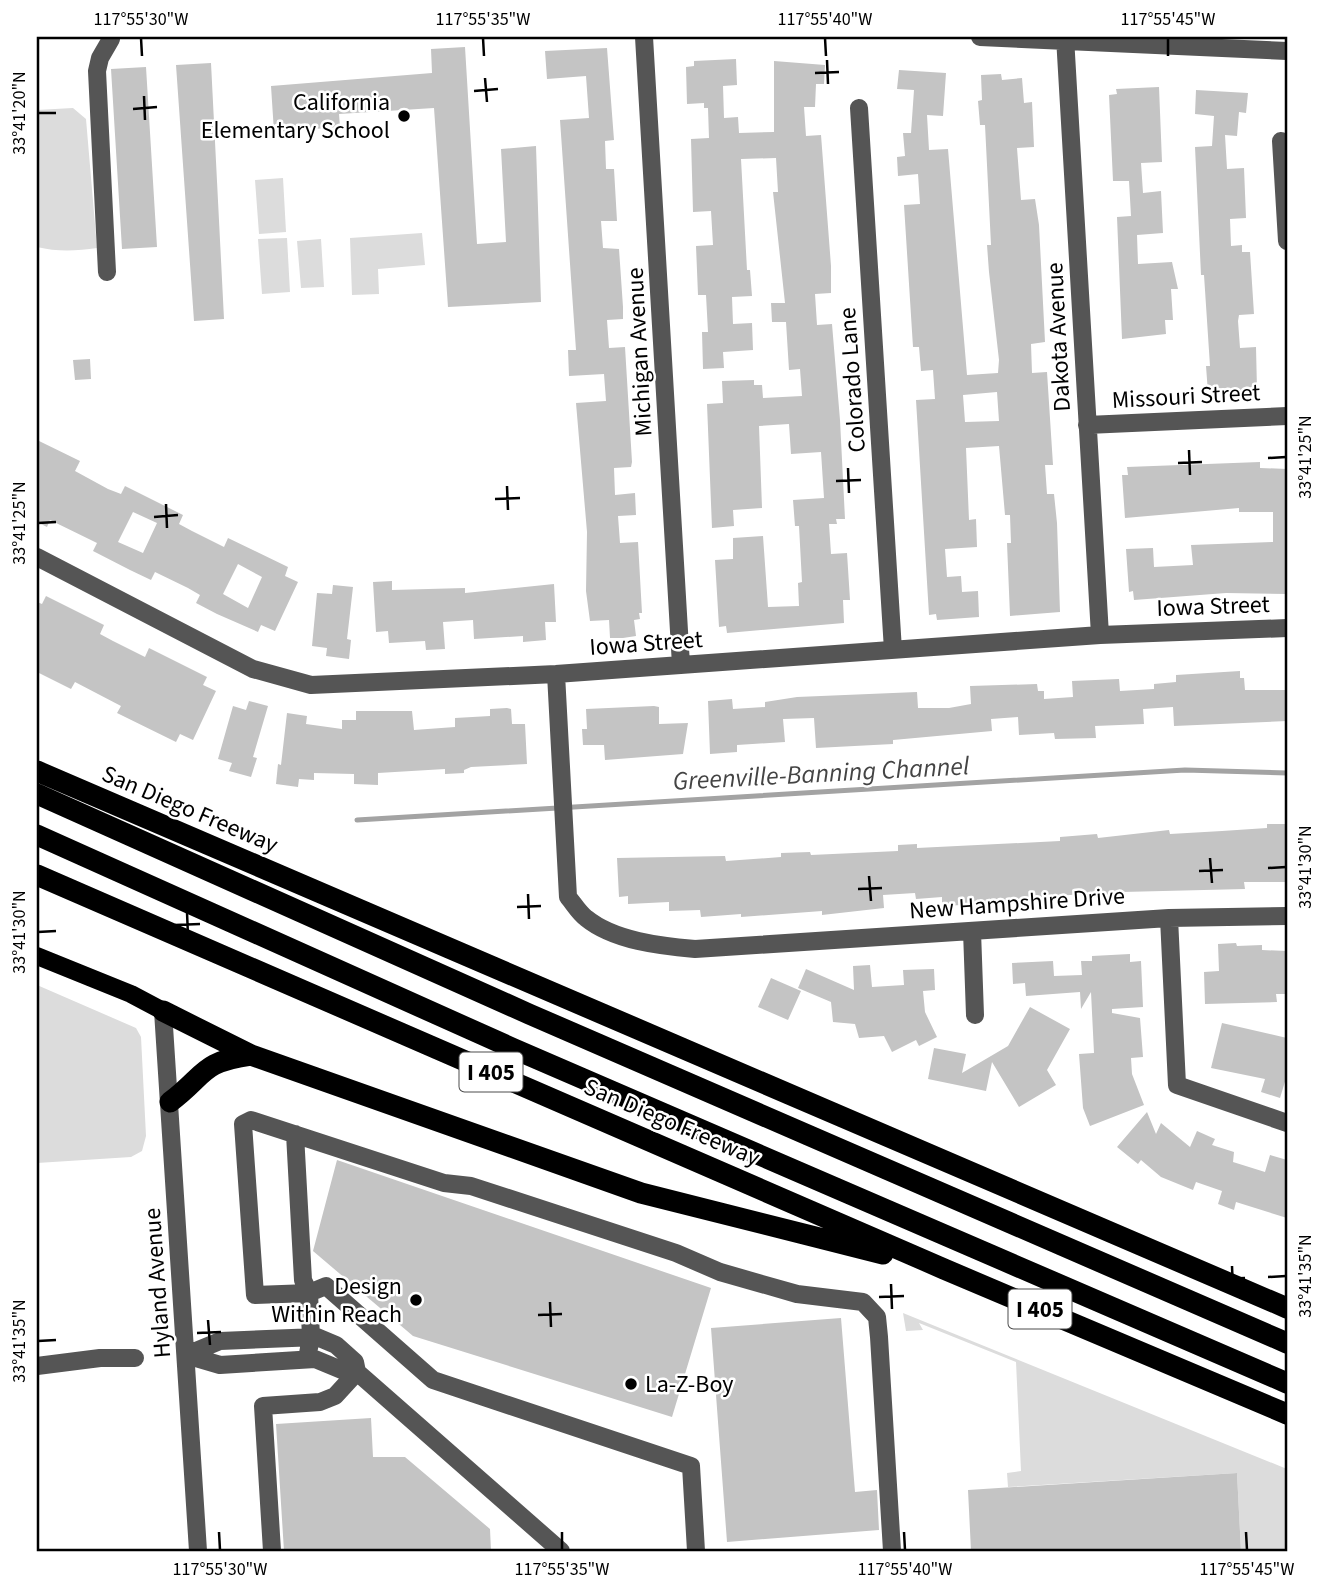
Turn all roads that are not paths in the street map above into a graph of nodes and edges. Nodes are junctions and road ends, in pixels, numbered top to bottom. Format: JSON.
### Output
{"nodes":[{"id":1,"x":645,"y":37,"type":"edge"},
{"id":2,"x":980,"y":37,"type":"edge"},
{"id":3,"x":111,"y":39,"type":"dead end"},
{"id":4,"x":1066,"y":40,"type":"edge"},
{"id":5,"x":1278,"y":46,"type":"edge"},
{"id":6,"x":859,"y":108,"type":"dead end"},
{"id":7,"x":1281,"y":141,"type":"dead end"},
{"id":8,"x":1287,"y":241,"type":"edge"},
{"id":9,"x":107,"y":272,"type":"dead end"},
{"id":10,"x":1287,"y":416,"type":"edge"},
{"id":11,"x":1087,"y":425,"type":"junction"},
{"id":12,"x":37,"y":557,"type":"edge"},
{"id":13,"x":1287,"y":628,"type":"edge"},
{"id":14,"x":1100,"y":635,"type":"junction"},
{"id":15,"x":893,"y":649,"type":"junction"},
{"id":16,"x":681,"y":665,"type":"junction"},
{"id":17,"x":556,"y":674,"type":"junction"},
{"id":18,"x":37,"y":771,"type":"edge"},
{"id":19,"x":37,"y":794,"type":"edge"},
{"id":20,"x":37,"y":835,"type":"edge"},
{"id":21,"x":37,"y":875,"type":"edge"},
{"id":22,"x":1287,"y":916,"type":"edge"},
{"id":23,"x":1169,"y":918,"type":"junction"},
{"id":24,"x":972,"y":931,"type":"junction"},
{"id":25,"x":37,"y":956,"type":"edge"},
{"id":26,"x":163,"y":1011,"type":"junction"},
{"id":27,"x":975,"y":1015,"type":"dead end"},
{"id":28,"x":251,"y":1055,"type":"junction"},
{"id":29,"x":170,"y":1102,"type":"junction"},
{"id":30,"x":1287,"y":1123,"type":"edge"},
{"id":31,"x":295,"y":1134,"type":"junction"},
{"id":32,"x":944,"y":1269,"type":"junction"},
{"id":33,"x":309,"y":1293,"type":"junction"},
{"id":34,"x":1287,"y":1308,"type":"edge"},
{"id":35,"x":311,"y":1337,"type":"junction"},
{"id":36,"x":1287,"y":1343,"type":"edge"},
{"id":37,"x":186,"y":1356,"type":"junction"},
{"id":38,"x":135,"y":1358,"type":"dead end"},
{"id":39,"x":307,"y":1359,"type":"junction"},
{"id":40,"x":37,"y":1366,"type":"edge"},
{"id":41,"x":357,"y":1372,"type":"junction"},
{"id":42,"x":1287,"y":1383,"type":"edge"},
{"id":43,"x":1287,"y":1414,"type":"edge"},
{"id":44,"x":198,"y":1551,"type":"edge"},
{"id":45,"x":272,"y":1551,"type":"edge"},
{"id":46,"x":561,"y":1551,"type":"edge"},
{"id":47,"x":695,"y":1551,"type":"edge"},
{"id":48,"x":892,"y":1551,"type":"edge"}],
"edges":[{"from":1,"to":16,"type":"street","name":"Michigan Avenue"},
{"from":2,"to":4,"type":"street"},
{"from":3,"to":9,"type":"street"},
{"from":4,"to":5,"type":"street"},
{"from":4,"to":11,"type":"street","name":"Dakota Avenue"},
{"from":6,"to":15,"type":"street","name":"Colorado Lane"},
{"from":7,"to":8,"type":"street"},
{"from":10,"to":11,"type":"street","name":"Missouri Street"},
{"from":11,"to":14,"type":"street","name":"Dakota Avenue"},
{"from":12,"to":17,"type":"street","name":"Iowa Street"},
{"from":13,"to":14,"type":"street","name":"Iowa Street"},
{"from":14,"to":15,"type":"street","name":"Iowa Street"},
{"from":15,"to":16,"type":"street","name":"Iowa Street"},
{"from":16,"to":17,"type":"street","name":"Iowa Street"},
{"from":17,"to":24,"type":"street","name":"New Hampshire Drive"},
{"from":18,"to":34,"type":"highway","name":"San Diego Freeway"},
{"from":19,"to":36,"type":"highway"},
{"from":20,"to":42,"type":"highway"},
{"from":21,"to":32,"type":"highway","name":"San Diego Freeway","number":"I 405"},
{"from":22,"to":23,"type":"street","name":"New Hampshire Drive"},
{"from":23,"to":24,"type":"street","name":"New Hampshire Drive"},
{"from":23,"to":30,"type":"street"},
{"from":24,"to":27,"type":"street"},
{"from":25,"to":26,"type":"main road"},
{"from":26,"to":28,"type":"highway"},
{"from":26,"to":29,"type":"street","name":"Hyland Avenue"},
{"from":28,"to":29,"type":"highway"},
{"from":28,"to":32,"type":"highway"},
{"from":29,"to":37,"type":"street","name":"Hyland Avenue"},
{"from":31,"to":33,"type":"street"},
{"from":31,"to":33,"type":"street"},
{"from":31,"to":48,"type":"street"},
{"from":32,"to":43,"type":"highway","name":"San Diego Freeway","number":"I 405"},
{"from":33,"to":35,"type":"street"},
{"from":33,"to":47,"type":"street"},
{"from":35,"to":37,"type":"street"},
{"from":35,"to":39,"type":"street"},
{"from":35,"to":41,"type":"street"},
{"from":37,"to":39,"type":"street"},
{"from":37,"to":44,"type":"street","name":"Hyland Avenue"},
{"from":38,"to":40,"type":"street"},
{"from":39,"to":41,"type":"street"},
{"from":41,"to":45,"type":"street"},
{"from":41,"to":46,"type":"street"}]}
